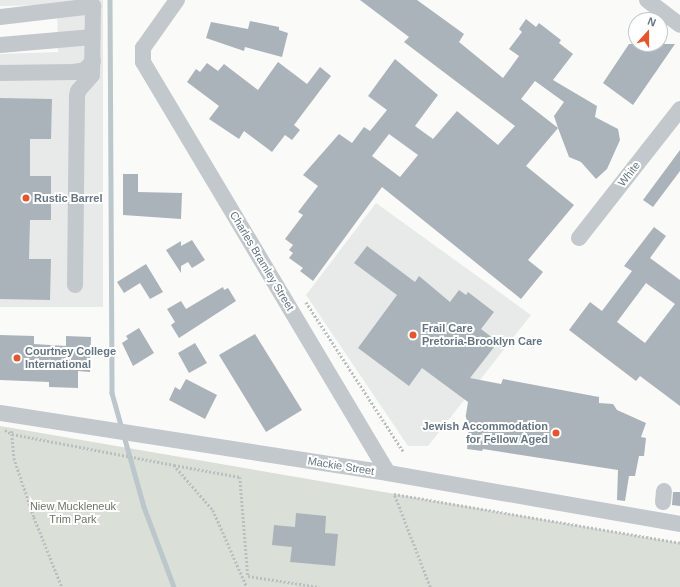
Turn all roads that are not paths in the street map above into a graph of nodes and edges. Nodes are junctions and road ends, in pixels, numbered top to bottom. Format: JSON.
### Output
{"nodes":[{"id":1,"x":177,"y":0,"type":"edge"},
{"id":2,"x":647,"y":0,"type":"edge"},
{"id":3,"x":0,"y":17,"type":"edge"},
{"id":4,"x":680,"y":24,"type":"edge"},
{"id":5,"x":93,"y":37,"type":"junction"},
{"id":6,"x":0,"y":44,"type":"edge"},
{"id":7,"x":93,"y":60,"type":"junction"},
{"id":8,"x":0,"y":73,"type":"edge"},
{"id":9,"x":680,"y":109,"type":"edge"},
{"id":10,"x":579,"y":238,"type":"dead end"},
{"id":11,"x":75,"y":284,"type":"dead end"},
{"id":12,"x":0,"y":413,"type":"edge"},
{"id":13,"x":388,"y":473,"type":"junction"},
{"id":14,"x":680,"y":524,"type":"edge"}],
"edges":[{"from":1,"to":13,"type":"street","name":"Charles Bramley Street"},
{"from":2,"to":4,"type":"street"},
{"from":3,"to":5,"type":"street"},
{"from":5,"to":6,"type":"street"},
{"from":5,"to":7,"type":"street"},
{"from":7,"to":8,"type":"street"},
{"from":7,"to":11,"type":"street"},
{"from":9,"to":10,"type":"street","name":"White"},
{"from":12,"to":13,"type":"street","name":"Mackie Street"},
{"from":13,"to":14,"type":"street","name":"Mackie Street"}]}
